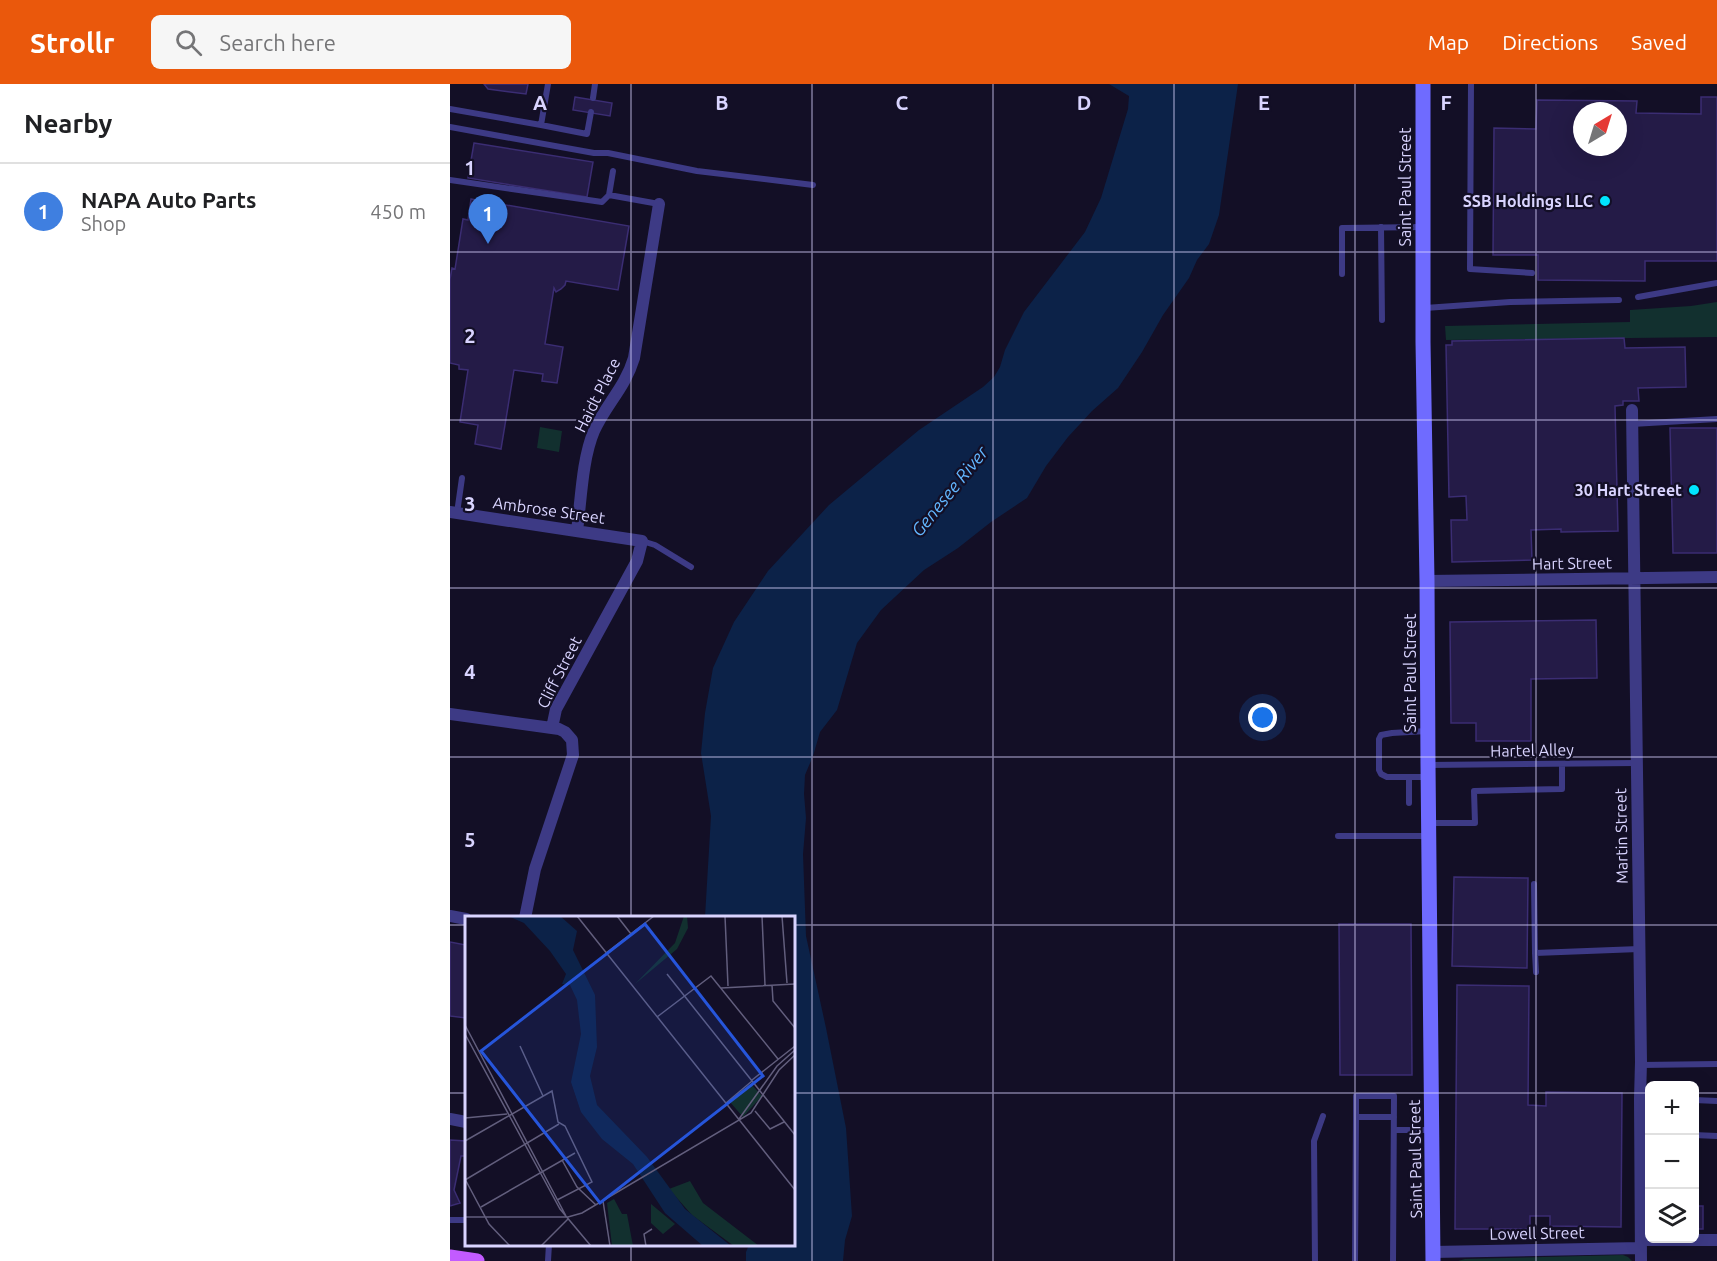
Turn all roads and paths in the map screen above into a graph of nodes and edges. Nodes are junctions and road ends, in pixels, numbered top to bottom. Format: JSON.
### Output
{"nodes":[{"id":1,"x":548,"y":84,"type":"edge"},
{"id":2,"x":595,"y":84,"type":"edge"},
{"id":3,"x":1423,"y":84,"type":"edge"},
{"id":4,"x":1471,"y":84,"type":"edge"},
{"id":5,"x":593,"y":98,"type":"dead end"},
{"id":6,"x":450,"y":109,"type":"edge"},
{"id":7,"x":591,"y":112,"type":"dead end"},
{"id":8,"x":541,"y":126,"type":"junction"},
{"id":9,"x":450,"y":127,"type":"edge"},
{"id":10,"x":614,"y":171,"type":"dead end"},
{"id":11,"x":450,"y":180,"type":"edge"},
{"id":12,"x":813,"y":185,"type":"dead end"},
{"id":13,"x":609,"y":195,"type":"junction"},
{"id":14,"x":659,"y":204,"type":"joint"},
{"id":15,"x":1381,"y":227,"type":"junction"},
{"id":16,"x":1423,"y":227,"type":"junction"},
{"id":17,"x":1532,"y":273,"type":"dead end"},
{"id":18,"x":1342,"y":274,"type":"dead end"},
{"id":19,"x":1717,"y":283,"type":"edge"},
{"id":20,"x":1638,"y":297,"type":"dead end"},
{"id":21,"x":1619,"y":300,"type":"dead end"},
{"id":22,"x":1423,"y":308,"type":"junction"},
{"id":23,"x":1382,"y":320,"type":"dead end"},
{"id":24,"x":1632,"y":410,"type":"dead end"},
{"id":25,"x":1717,"y":420,"type":"edge"},
{"id":26,"x":1632,"y":424,"type":"junction"},
{"id":27,"x":462,"y":478,"type":"dead end"},
{"id":28,"x":454,"y":513,"type":"edge"},
{"id":29,"x":577,"y":531,"type":"junction"},
{"id":30,"x":642,"y":541,"type":"junction"},
{"id":31,"x":691,"y":567,"type":"dead end"},
{"id":32,"x":1717,"y":577,"type":"edge"},
{"id":33,"x":1634,"y":578,"type":"junction"},
{"id":34,"x":1427,"y":582,"type":"junction"},
{"id":35,"x":450,"y":714,"type":"edge"},
{"id":36,"x":552,"y":728,"type":"junction"},
{"id":37,"x":1428,"y":731,"type":"junction"},
{"id":38,"x":1637,"y":763,"type":"junction"},
{"id":39,"x":1562,"y":764,"type":"junction"},
{"id":40,"x":1428,"y":771,"type":"junction"},
{"id":41,"x":1409,"y":777,"type":"junction"},
{"id":42,"x":1409,"y":803,"type":"dead end"},
{"id":43,"x":1429,"y":829,"type":"junction"},
{"id":44,"x":1338,"y":836,"type":"dead end"},
{"id":45,"x":1534,"y":884,"type":"dead end"},
{"id":46,"x":450,"y":916,"type":"edge"},
{"id":47,"x":525,"y":916,"type":"edge"},
{"id":48,"x":465,"y":919,"type":"edge"},
{"id":49,"x":1640,"y":949,"type":"junction"},
{"id":50,"x":1535,"y":953,"type":"junction"},
{"id":51,"x":1536,"y":972,"type":"dead end"},
{"id":52,"x":1717,"y":1064,"type":"edge"},
{"id":53,"x":1641,"y":1065,"type":"junction"},
{"id":54,"x":1645,"y":1099,"type":"edge"},
{"id":55,"x":1699,"y":1100,"type":"edge"},
{"id":56,"x":1717,"y":1101,"type":"edge"},
{"id":57,"x":1323,"y":1116,"type":"dead end"},
{"id":58,"x":1356,"y":1117,"type":"junction"},
{"id":59,"x":1394,"y":1117,"type":"junction"},
{"id":60,"x":450,"y":1119,"type":"edge"},
{"id":61,"x":465,"y":1122,"type":"edge"},
{"id":62,"x":1394,"y":1130,"type":"junction"},
{"id":63,"x":1433,"y":1130,"type":"junction"},
{"id":64,"x":1645,"y":1135,"type":"edge"},
{"id":65,"x":1699,"y":1135,"type":"edge"},
{"id":66,"x":1717,"y":1136,"type":"edge"},
{"id":67,"x":1717,"y":1240,"type":"edge"},
{"id":68,"x":1641,"y":1244,"type":"junction"},
{"id":69,"x":549,"y":1246,"type":"edge"},
{"id":70,"x":450,"y":1257,"type":"edge"},
{"id":71,"x":1433,"y":1257,"type":"edge"},
{"id":72,"x":476,"y":1261,"type":"edge"},
{"id":73,"x":548,"y":1261,"type":"edge"},
{"id":74,"x":1315,"y":1261,"type":"edge"},
{"id":75,"x":1355,"y":1261,"type":"edge"},
{"id":76,"x":1393,"y":1261,"type":"edge"},
{"id":77,"x":1641,"y":1261,"type":"edge"}],
"edges":[{"from":1,"to":8,"type":"lane"},
{"from":2,"to":5,"type":"lane"},
{"from":3,"to":16,"type":"main road","name":"Saint Paul Street"},
{"from":4,"to":17,"type":"lane"},
{"from":6,"to":8,"type":"lane"},
{"from":7,"to":8,"type":"lane"},
{"from":9,"to":12,"type":"lane"},
{"from":10,"to":13,"type":"lane"},
{"from":11,"to":13,"type":"lane"},
{"from":13,"to":14,"type":"lane"},
{"from":14,"to":29,"type":"street","name":"Haidt Place"},
{"from":15,"to":16,"type":"lane"},
{"from":15,"to":18,"type":"lane"},
{"from":15,"to":23,"type":"lane"},
{"from":16,"to":22,"type":"main road","name":"Saint Paul Street"},
{"from":19,"to":20,"type":"lane"},
{"from":21,"to":22,"type":"lane"},
{"from":22,"to":34,"type":"main road","name":"Saint Paul Street"},
{"from":24,"to":26,"type":"street","name":"Martin Street"},
{"from":25,"to":26,"type":"lane"},
{"from":26,"to":33,"type":"street","name":"Martin Street"},
{"from":27,"to":28,"type":"lane"},
{"from":28,"to":29,"type":"street","name":"Ambrose Street"},
{"from":29,"to":30,"type":"street","name":"Ambrose Street"},
{"from":30,"to":31,"type":"lane"},
{"from":30,"to":36,"type":"street","name":"Cliff Street"},
{"from":32,"to":33,"type":"street","name":"Hart Street"},
{"from":33,"to":34,"type":"street","name":"Hart Street"},
{"from":33,"to":38,"type":"street","name":"Martin Street"},
{"from":34,"to":37,"type":"main road","name":"Saint Paul Street"},
{"from":35,"to":36,"type":"street"},
{"from":36,"to":47,"type":"street","name":"Cliff Street"},
{"from":37,"to":40,"type":"main road","name":"Saint Paul Street"},
{"from":37,"to":41,"type":"lane","name":"Hartel Alley"},
{"from":38,"to":39,"type":"lane","name":"Hartel Alley"},
{"from":38,"to":49,"type":"street","name":"Martin Street"},
{"from":39,"to":40,"type":"lane","name":"Hartel Alley"},
{"from":39,"to":43,"type":"lane"},
{"from":40,"to":41,"type":"lane","name":"Hartel Alley"},
{"from":40,"to":43,"type":"main road","name":"Saint Paul Street"},
{"from":41,"to":42,"type":"lane"},
{"from":43,"to":44,"type":"lane"},
{"from":43,"to":63,"type":"main road","name":"Saint Paul Street"},
{"from":45,"to":50,"type":"lane"},
{"from":46,"to":48,"type":"street"},
{"from":49,"to":50,"type":"lane"},
{"from":49,"to":53,"type":"street","name":"Martin Street"},
{"from":50,"to":51,"type":"lane"},
{"from":52,"to":53,"type":"lane"},
{"from":53,"to":54,"type":"street","name":"Martin Street"},
{"from":55,"to":56,"type":"lane"},
{"from":57,"to":74,"type":"lane"},
{"from":58,"to":59,"type":"lane"},
{"from":58,"to":59,"type":"lane"},
{"from":58,"to":75,"type":"lane"},
{"from":59,"to":62,"type":"lane"},
{"from":60,"to":61,"type":"street"},
{"from":62,"to":63,"type":"lane"},
{"from":62,"to":76,"type":"lane"},
{"from":63,"to":71,"type":"main road","name":"Saint Paul Street"},
{"from":64,"to":68,"type":"street","name":"Martin Street"},
{"from":65,"to":66,"type":"lane"},
{"from":67,"to":68,"type":"street","name":"Lowell Street"},
{"from":68,"to":71,"type":"street","name":"Lowell Street"},
{"from":68,"to":77,"type":"street","name":"Martin Street"},
{"from":69,"to":73,"type":"lane"},
{"from":70,"to":72,"type":"main road"}]}
